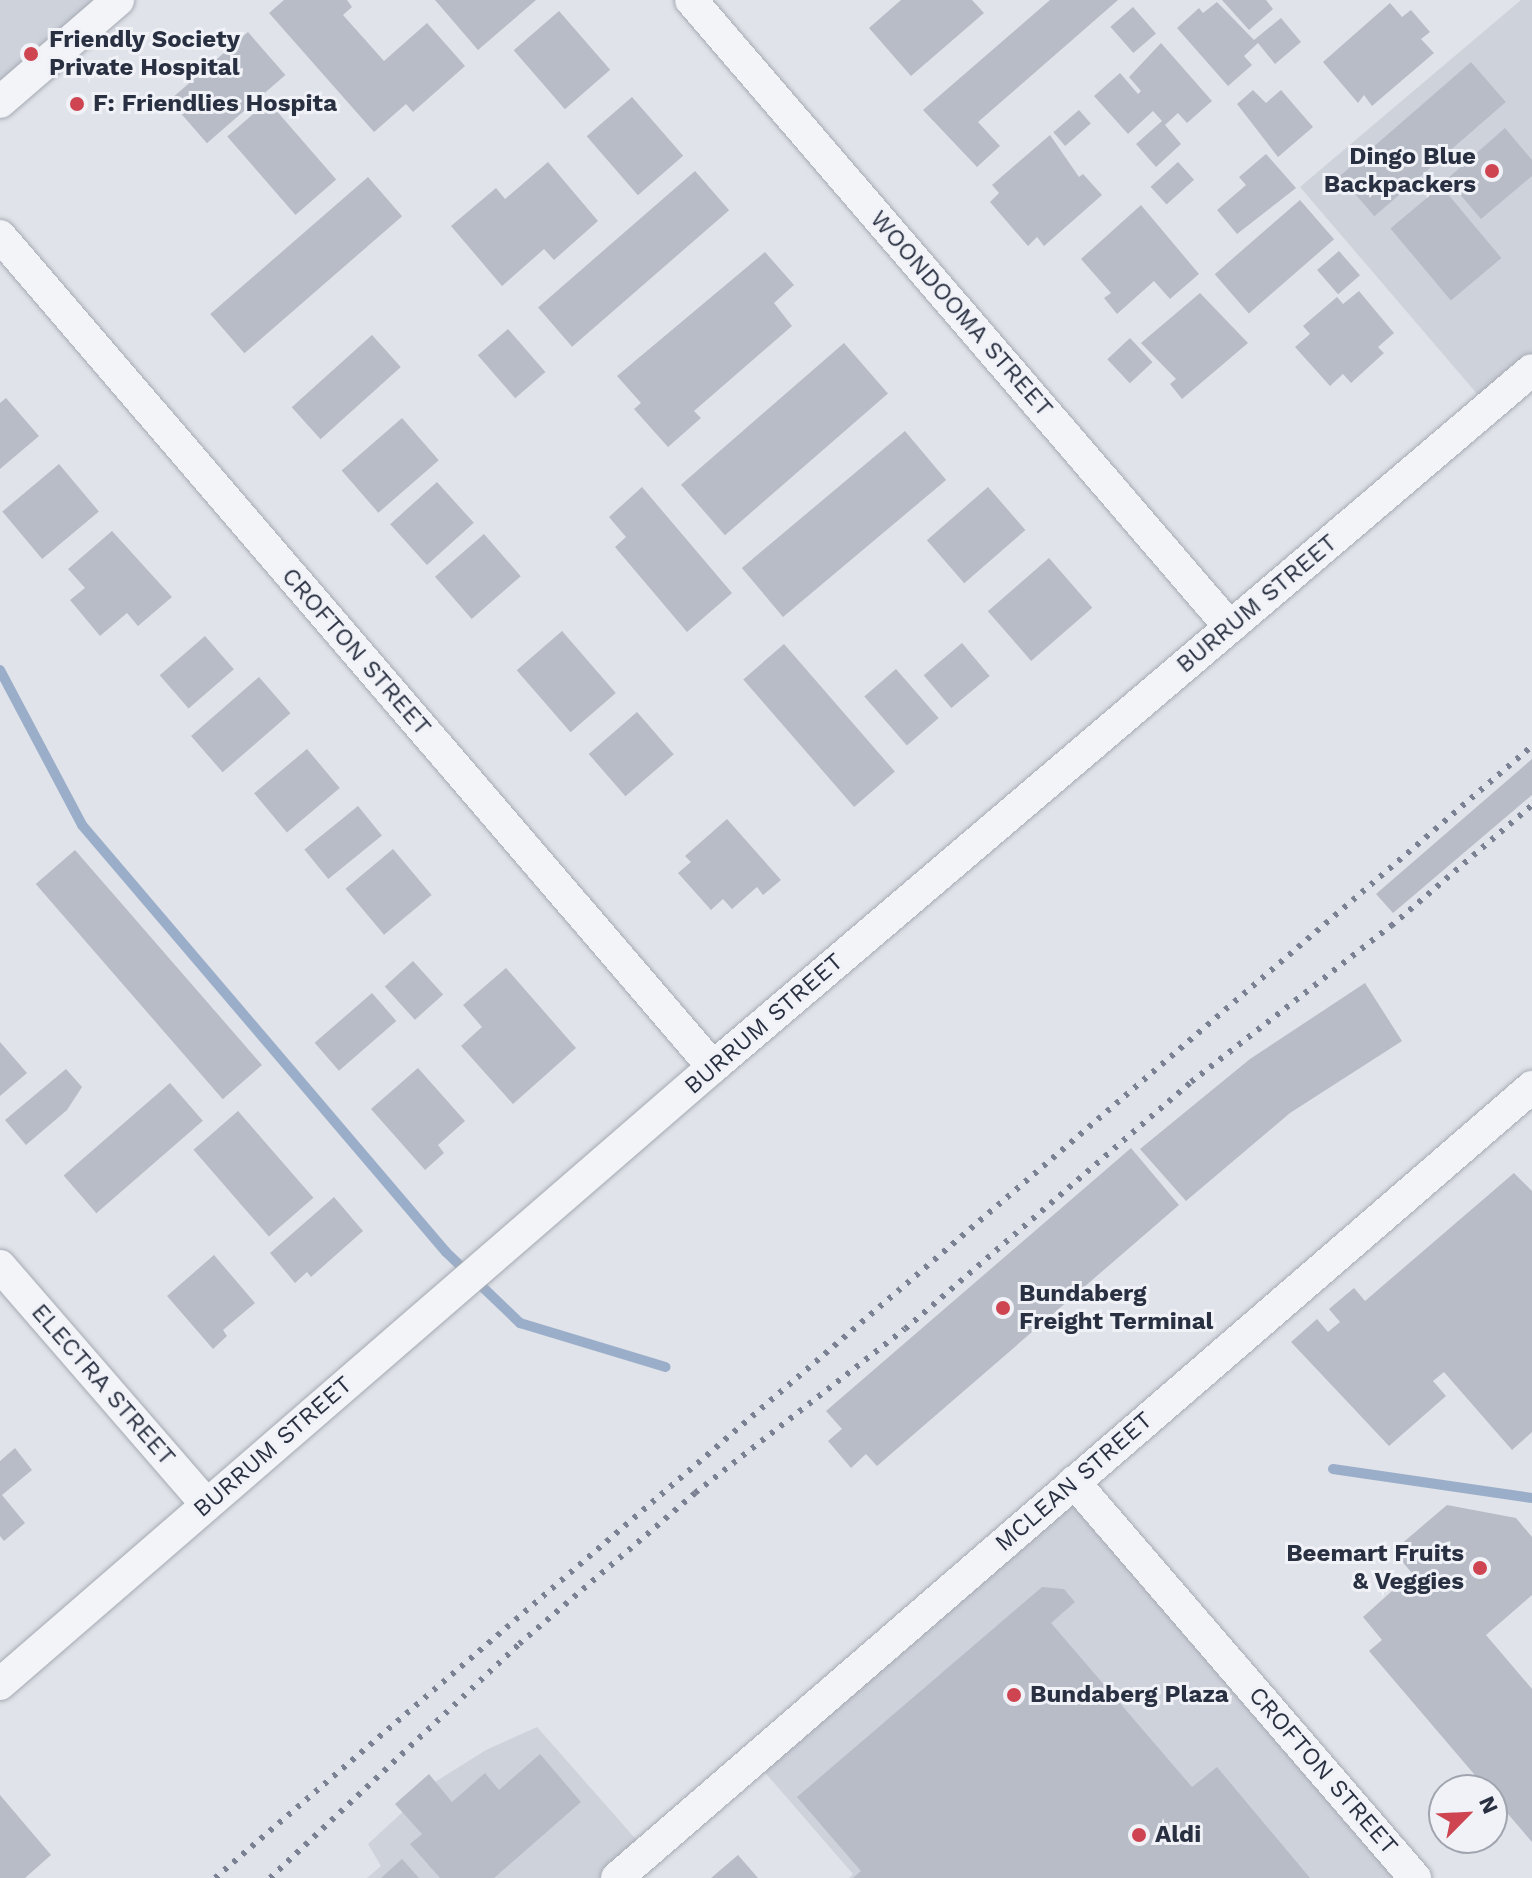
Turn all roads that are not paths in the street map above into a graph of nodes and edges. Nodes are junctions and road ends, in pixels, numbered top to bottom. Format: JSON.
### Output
{"nodes":[{"id":1,"x":118,"y":0,"type":"edge"},
{"id":2,"x":691,"y":0,"type":"edge"},
{"id":3,"x":0,"y":102,"type":"edge"},
{"id":4,"x":0,"y":236,"type":"edge"},
{"id":5,"x":1532,"y":370,"type":"edge"},
{"id":6,"x":1230,"y":627,"type":"junction"},
{"id":7,"x":713,"y":1067,"type":"junction"},
{"id":8,"x":1532,"y":1087,"type":"edge"},
{"id":9,"x":0,"y":1266,"type":"edge"},
{"id":10,"x":1074,"y":1482,"type":"junction"},
{"id":11,"x":206,"y":1504,"type":"junction"},
{"id":12,"x":0,"y":1684,"type":"edge"},
{"id":13,"x":617,"y":1878,"type":"edge"},
{"id":14,"x":1415,"y":1878,"type":"edge"}],
"edges":[{"from":1,"to":3,"type":"street"},
{"from":2,"to":6,"type":"street","name":"WOONDOOMA STREET"},
{"from":4,"to":7,"type":"street","name":"CROFTON STREET"},
{"from":5,"to":6,"type":"street","name":"BURRUM STREET"},
{"from":6,"to":7,"type":"street","name":"BURRUM STREET"},
{"from":7,"to":11,"type":"street","name":"BURRUM STREET"},
{"from":8,"to":10,"type":"street","name":"MCLEAN STREET"},
{"from":9,"to":11,"type":"street","name":"ELECTRA STREET"},
{"from":10,"to":13,"type":"street","name":"MCLEAN STREET"},
{"from":10,"to":14,"type":"street","name":"CROFTON STREET"},
{"from":11,"to":12,"type":"street","name":"BURRUM STREET"}]}
